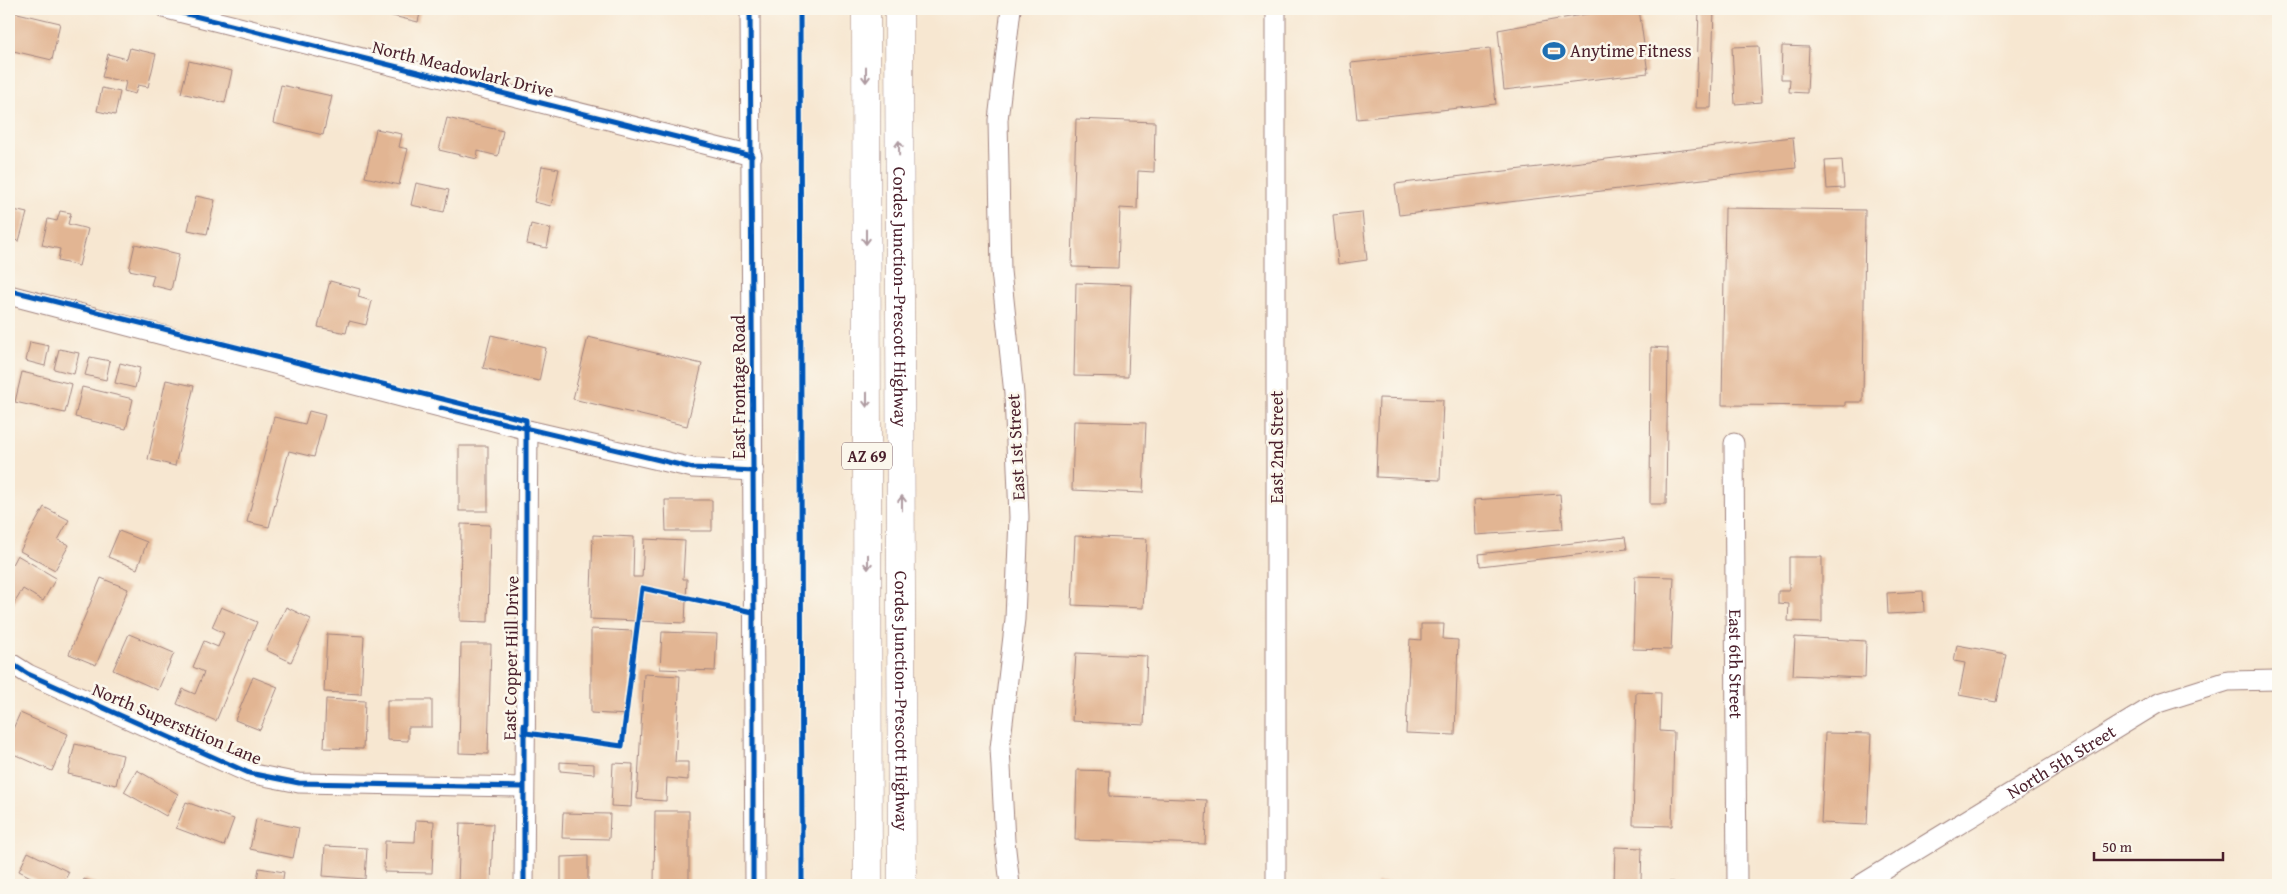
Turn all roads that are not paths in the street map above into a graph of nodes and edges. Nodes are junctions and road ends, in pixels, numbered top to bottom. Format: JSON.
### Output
{"nodes":[{"id":1,"x":167,"y":9,"type":"edge"},
{"id":2,"x":750,"y":9,"type":"edge"},
{"id":3,"x":866,"y":9,"type":"edge"},
{"id":4,"x":899,"y":9,"type":"edge"},
{"id":5,"x":1011,"y":9,"type":"edge"},
{"id":6,"x":1276,"y":9,"type":"edge"},
{"id":7,"x":752,"y":156,"type":"junction"},
{"id":8,"x":9,"y":296,"type":"edge"},
{"id":9,"x":528,"y":430,"type":"junction"},
{"id":10,"x":1734,"y":443,"type":"dead end"},
{"id":11,"x":754,"y":471,"type":"junction"},
{"id":12,"x":9,"y":662,"type":"edge"},
{"id":13,"x":2278,"y":680,"type":"edge"},
{"id":14,"x":523,"y":787,"type":"junction"},
{"id":15,"x":524,"y":885,"type":"edge"},
{"id":16,"x":754,"y":885,"type":"edge"},
{"id":17,"x":868,"y":885,"type":"edge"},
{"id":18,"x":902,"y":885,"type":"edge"},
{"id":19,"x":1010,"y":885,"type":"edge"},
{"id":20,"x":1276,"y":885,"type":"edge"},
{"id":21,"x":1737,"y":885,"type":"edge"},
{"id":22,"x":1860,"y":885,"type":"edge"}],
"edges":[{"from":1,"to":7,"type":"street","name":"North Meadowlark Drive"},
{"from":2,"to":7,"type":"street","name":"East Frontage Road"},
{"from":3,"to":17,"type":"main road","name":"Cordes Junction–Prescott Highway","number":"AZ 69","one_way":true},
{"from":18,"to":4,"type":"main road","name":"Cordes Junction–Prescott Highway","number":"AZ 69","one_way":true},
{"from":5,"to":19,"type":"street","name":"East 1st Street"},
{"from":6,"to":20,"type":"street","name":"East 2nd Street"},
{"from":7,"to":11,"type":"street","name":"East Frontage Road"},
{"from":8,"to":9,"type":"street"},
{"from":9,"to":11,"type":"street"},
{"from":9,"to":14,"type":"street","name":"East Copper Hill Drive"},
{"from":10,"to":21,"type":"street","name":"East 6th Street"},
{"from":11,"to":16,"type":"street","name":"East Frontage Road"},
{"from":12,"to":14,"type":"street","name":"North Superstition Lane"},
{"from":13,"to":22,"type":"street","name":"North 5th Street"},
{"from":14,"to":15,"type":"street","name":"East Copper Hill Drive"}]}
